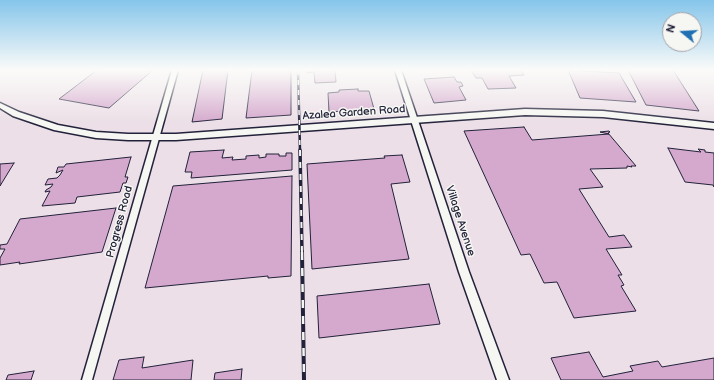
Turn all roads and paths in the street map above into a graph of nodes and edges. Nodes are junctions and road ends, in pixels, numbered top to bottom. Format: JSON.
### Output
{"nodes":[{"id":1,"x":169,"y":88,"type":"edge"},
{"id":2,"x":404,"y":88,"type":"edge"},
{"id":3,"x":0,"y":105,"type":"edge"},
{"id":4,"x":415,"y":120,"type":"junction"},
{"id":5,"x":714,"y":126,"type":"edge"},
{"id":6,"x":155,"y":138,"type":"junction"},
{"id":7,"x":87,"y":380,"type":"edge"},
{"id":8,"x":503,"y":380,"type":"edge"}],
"edges":[{"from":1,"to":6,"type":"street","name":"Progress Road"},
{"from":2,"to":4,"type":"street","name":"Village Avenue"},
{"from":3,"to":6,"type":"main road","name":"Azalea Garden Road"},
{"from":4,"to":5,"type":"main road","name":"Azalea Garden Road"},
{"from":4,"to":6,"type":"main road","name":"Azalea Garden Road"},
{"from":4,"to":8,"type":"street","name":"Village Avenue"},
{"from":6,"to":7,"type":"street","name":"Progress Road"}]}
